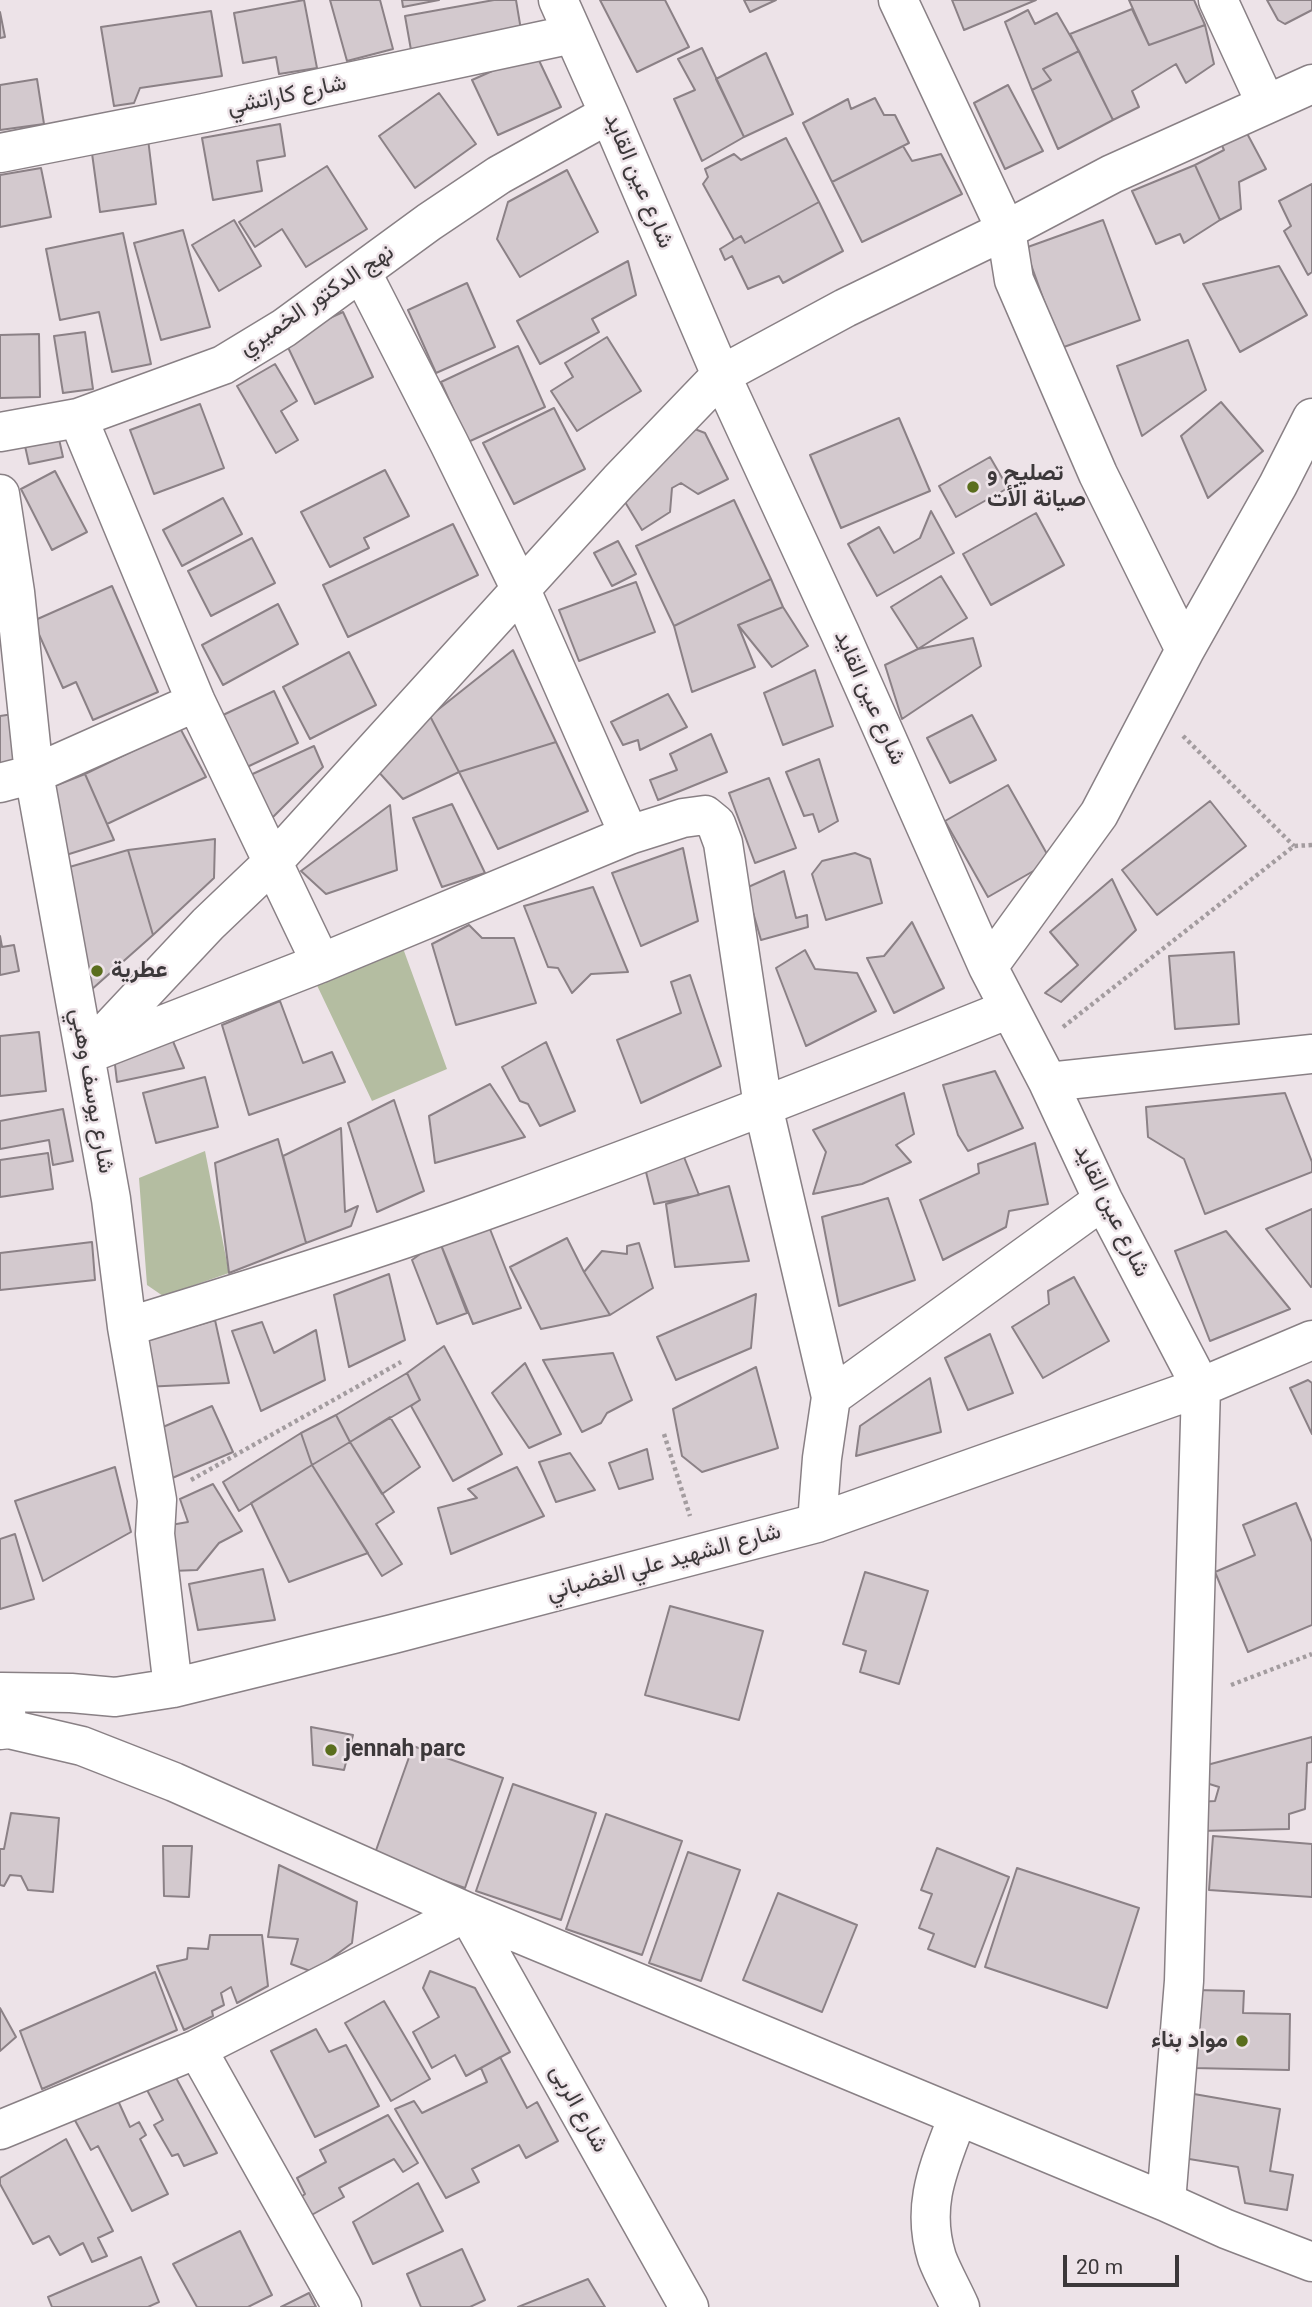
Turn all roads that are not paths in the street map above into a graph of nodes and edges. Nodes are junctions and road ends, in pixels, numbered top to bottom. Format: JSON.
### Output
{"nodes":[{"id":1,"x":558,"y":0,"type":"edge"},
{"id":2,"x":898,"y":0,"type":"edge"},
{"id":3,"x":1218,"y":0,"type":"edge"},
{"id":4,"x":573,"y":34,"type":"junction"},
{"id":5,"x":1312,"y":83,"type":"edge"},
{"id":6,"x":1266,"y":104,"type":"junction"},
{"id":7,"x":609,"y":114,"type":"junction"},
{"id":8,"x":0,"y":153,"type":"edge"},
{"id":9,"x":1006,"y":230,"type":"junction"},
{"id":10,"x":362,"y":273,"type":"junction"},
{"id":11,"x":721,"y":375,"type":"junction"},
{"id":12,"x":78,"y":418,"type":"junction"},
{"id":13,"x":1312,"y":418,"type":"edge"},
{"id":14,"x":0,"y":432,"type":"edge"},
{"id":15,"x":0,"y":494,"type":"edge"},
{"id":16,"x":521,"y":590,"type":"junction"},
{"id":17,"x":1185,"y":650,"type":"junction"},
{"id":18,"x":196,"y":702,"type":"junction"},
{"id":19,"x":17,"y":778,"type":"edge"},
{"id":20,"x":629,"y":835,"type":"junction"},
{"id":21,"x":273,"y":862,"type":"junction"},
{"id":22,"x":321,"y":963,"type":"junction"},
{"id":23,"x":988,"y":967,"type":"junction"},
{"id":24,"x":1009,"y":1009,"type":"junction"},
{"id":25,"x":1312,"y":1054,"type":"edge"},
{"id":26,"x":85,"y":1055,"type":"junction"},
{"id":27,"x":1040,"y":1067,"type":"junction"},
{"id":28,"x":763,"y":1106,"type":"junction"},
{"id":29,"x":1103,"y":1200,"type":"junction"},
{"id":30,"x":127,"y":1327,"type":"junction"},
{"id":31,"x":1312,"y":1340,"type":"edge"},
{"id":32,"x":1201,"y":1387,"type":"junction"},
{"id":33,"x":831,"y":1398,"type":"junction"},
{"id":34,"x":817,"y":1523,"type":"junction"},
{"id":35,"x":173,"y":1688,"type":"junction"},
{"id":36,"x":1,"y":1692,"type":"edge"},
{"id":37,"x":5,"y":1730,"type":"edge"},
{"id":38,"x":467,"y":1912,"type":"junction"},
{"id":39,"x":197,"y":2049,"type":"junction"},
{"id":40,"x":958,"y":2116,"type":"junction"},
{"id":41,"x":0,"y":2130,"type":"edge"},
{"id":42,"x":1166,"y":2202,"type":"junction"},
{"id":43,"x":1312,"y":2262,"type":"edge"},
{"id":44,"x":342,"y":2307,"type":"edge"},
{"id":45,"x":689,"y":2307,"type":"edge"},
{"id":46,"x":960,"y":2307,"type":"edge"}],
"edges":[{"from":1,"to":4,"type":"street","name":"شارع عين القايد"},
{"from":2,"to":9,"type":"street"},
{"from":3,"to":6,"type":"street"},
{"from":4,"to":7,"type":"street","name":"شارع عين القايد"},
{"from":4,"to":8,"type":"street","name":"شارع كاراتشي"},
{"from":5,"to":6,"type":"street"},
{"from":6,"to":9,"type":"street"},
{"from":7,"to":10,"type":"street","name":"نهج الدكتور الخميري"},
{"from":7,"to":11,"type":"street","name":"شارع عين القايد"},
{"from":9,"to":11,"type":"street"},
{"from":9,"to":17,"type":"street"},
{"from":10,"to":12,"type":"street","name":"نهج الدكتور الخميري"},
{"from":10,"to":16,"type":"street"},
{"from":11,"to":16,"type":"street"},
{"from":11,"to":23,"type":"street","name":"شارع عين القايد"},
{"from":12,"to":14,"type":"street","name":"نهج الدكتور الخميري"},
{"from":12,"to":18,"type":"street"},
{"from":13,"to":17,"type":"street"},
{"from":15,"to":19,"type":"street","name":"شارع يوسف وهبي"},
{"from":16,"to":20,"type":"street"},
{"from":16,"to":21,"type":"street"},
{"from":17,"to":23,"type":"street"},
{"from":18,"to":19,"type":"street"},
{"from":18,"to":21,"type":"street"},
{"from":19,"to":26,"type":"street","name":"شارع يوسف وهبي"},
{"from":20,"to":22,"type":"street"},
{"from":20,"to":28,"type":"street"},
{"from":21,"to":22,"type":"street"},
{"from":21,"to":26,"type":"street"},
{"from":22,"to":26,"type":"street"},
{"from":23,"to":24,"type":"street","name":"شارع عين القايد"},
{"from":24,"to":27,"type":"street","name":"شارع عين القايد"},
{"from":24,"to":28,"type":"street"},
{"from":25,"to":27,"type":"street"},
{"from":26,"to":30,"type":"street","name":"شارع يوسف وهبي"},
{"from":27,"to":29,"type":"street","name":"شارع عين القايد"},
{"from":28,"to":30,"type":"street"},
{"from":28,"to":33,"type":"street"},
{"from":29,"to":32,"type":"street","name":"شارع عين القايد"},
{"from":29,"to":33,"type":"street"},
{"from":30,"to":35,"type":"street","name":"شارع يوسف وهبي"},
{"from":31,"to":32,"type":"street","name":"شارع الشهيد علي الغضباني"},
{"from":32,"to":34,"type":"street","name":"شارع الشهيد علي الغضباني"},
{"from":32,"to":42,"type":"street"},
{"from":33,"to":34,"type":"street"},
{"from":34,"to":35,"type":"street","name":"شارع الشهيد علي الغضباني"},
{"from":35,"to":36,"type":"street","name":"شارع الشهيد علي الغضباني"},
{"from":36,"to":37,"type":"street"},
{"from":37,"to":38,"type":"street"},
{"from":38,"to":39,"type":"street"},
{"from":38,"to":40,"type":"street"},
{"from":38,"to":45,"type":"street","name":"شارع الربى"},
{"from":39,"to":41,"type":"street"},
{"from":39,"to":44,"type":"street"},
{"from":40,"to":42,"type":"street"},
{"from":40,"to":46,"type":"street"},
{"from":42,"to":43,"type":"street"}]}
